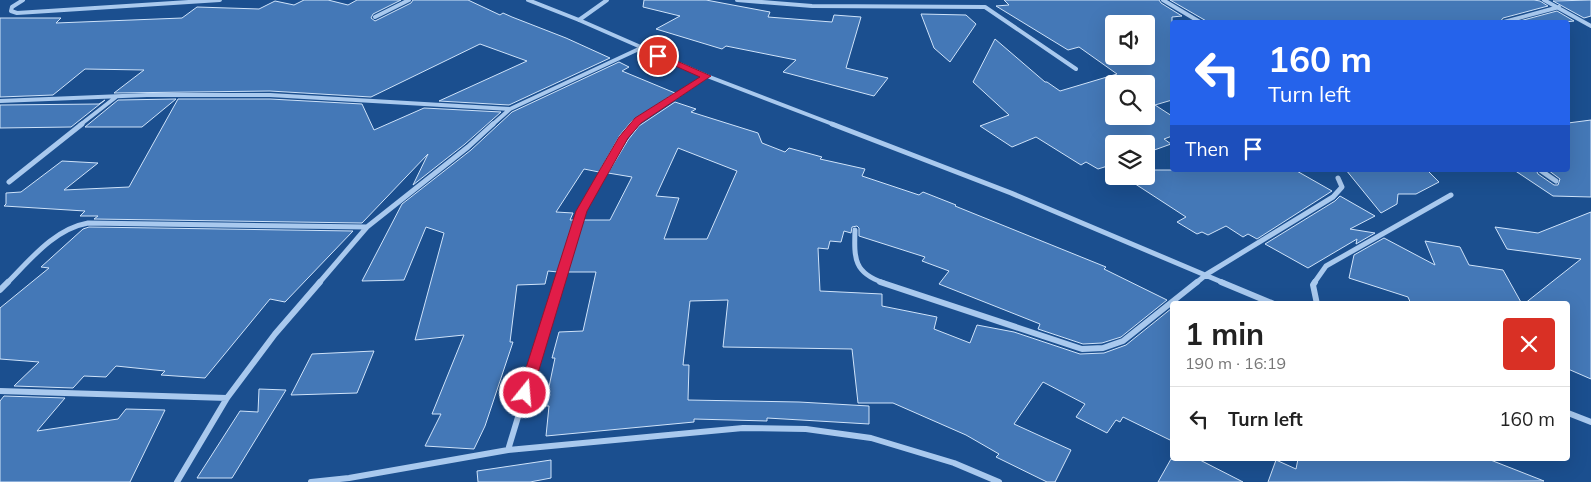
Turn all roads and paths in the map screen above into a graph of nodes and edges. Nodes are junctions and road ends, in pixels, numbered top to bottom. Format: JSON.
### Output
{"nodes":[{"id":1,"x":23,"y":0,"type":"edge"},
{"id":2,"x":220,"y":0,"type":"edge"},
{"id":3,"x":409,"y":0,"type":"edge"},
{"id":4,"x":528,"y":0,"type":"edge"},
{"id":5,"x":607,"y":0,"type":"edge"},
{"id":6,"x":737,"y":0,"type":"edge"},
{"id":7,"x":814,"y":0,"type":"edge"},
{"id":8,"x":982,"y":0,"type":"edge"},
{"id":9,"x":1163,"y":0,"type":"edge"},
{"id":10,"x":1544,"y":0,"type":"edge"},
{"id":11,"x":812,"y":6,"type":"junction"},
{"id":12,"x":984,"y":7,"type":"junction"},
{"id":13,"x":1559,"y":7,"type":"junction"},
{"id":14,"x":375,"y":18,"type":"dead end"},
{"id":15,"x":579,"y":20,"type":"junction"},
{"id":16,"x":1197,"y":20,"type":"edge"},
{"id":17,"x":1511,"y":20,"type":"edge"},
{"id":18,"x":1591,"y":26,"type":"edge"},
{"id":19,"x":641,"y":48,"type":"junction"},
{"id":20,"x":1076,"y":70,"type":"dead end"},
{"id":21,"x":706,"y":76,"type":"junction"},
{"id":22,"x":117,"y":96,"type":"junction"},
{"id":23,"x":0,"y":101,"type":"edge"},
{"id":24,"x":510,"y":109,"type":"junction"},
{"id":25,"x":1543,"y":172,"type":"edge"},
{"id":26,"x":1338,"y":178,"type":"dead end"},
{"id":27,"x":1556,"y":181,"type":"dead end"},
{"id":28,"x":9,"y":182,"type":"dead end"},
{"id":29,"x":1451,"y":195,"type":"dead end"},
{"id":30,"x":367,"y":228,"type":"junction"},
{"id":31,"x":855,"y":230,"type":"dead end"},
{"id":32,"x":1207,"y":274,"type":"junction"},
{"id":33,"x":0,"y":290,"type":"edge"},
{"id":34,"x":1172,"y":301,"type":"edge"},
{"id":35,"x":1267,"y":301,"type":"edge"},
{"id":36,"x":1316,"y":301,"type":"edge"},
{"id":37,"x":1170,"y":303,"type":"edge"},
{"id":38,"x":0,"y":391,"type":"edge"},
{"id":39,"x":227,"y":398,"type":"junction"},
{"id":40,"x":1570,"y":415,"type":"edge"},
{"id":41,"x":1591,"y":422,"type":"edge"},
{"id":42,"x":508,"y":450,"type":"junction"},
{"id":43,"x":350,"y":480,"type":"edge"},
{"id":44,"x":177,"y":482,"type":"edge"},
{"id":45,"x":311,"y":482,"type":"edge"},
{"id":46,"x":999,"y":482,"type":"edge"}],
"edges":[{"from":1,"to":2,"type":"street"},
{"from":3,"to":14,"type":"street"},
{"from":4,"to":15,"type":"street"},
{"from":5,"to":15,"type":"street"},
{"from":6,"to":11,"type":"street"},
{"from":7,"to":11,"type":"street"},
{"from":8,"to":12,"type":"street"},
{"from":9,"to":16,"type":"street"},
{"from":10,"to":13,"type":"street"},
{"from":11,"to":12,"type":"street"},
{"from":12,"to":20,"type":"street"},
{"from":13,"to":17,"type":"street"},
{"from":13,"to":18,"type":"street"},
{"from":15,"to":19,"type":"street"},
{"from":19,"to":21,"type":"street"},
{"from":19,"to":24,"type":"street"},
{"from":21,"to":32,"type":"street"},
{"from":21,"to":42,"type":"street"},
{"from":22,"to":23,"type":"street"},
{"from":22,"to":24,"type":"street"},
{"from":22,"to":28,"type":"street"},
{"from":24,"to":30,"type":"street"},
{"from":25,"to":27,"type":"street"},
{"from":26,"to":32,"type":"street"},
{"from":29,"to":36,"type":"street"},
{"from":30,"to":33,"type":"street"},
{"from":30,"to":39,"type":"street"},
{"from":31,"to":37,"type":"street"},
{"from":32,"to":34,"type":"street"},
{"from":32,"to":35,"type":"street"},
{"from":38,"to":39,"type":"street"},
{"from":39,"to":44,"type":"street"},
{"from":40,"to":41,"type":"street"},
{"from":42,"to":43,"type":"street"},
{"from":42,"to":46,"type":"street"},
{"from":43,"to":45,"type":"street"}]}
